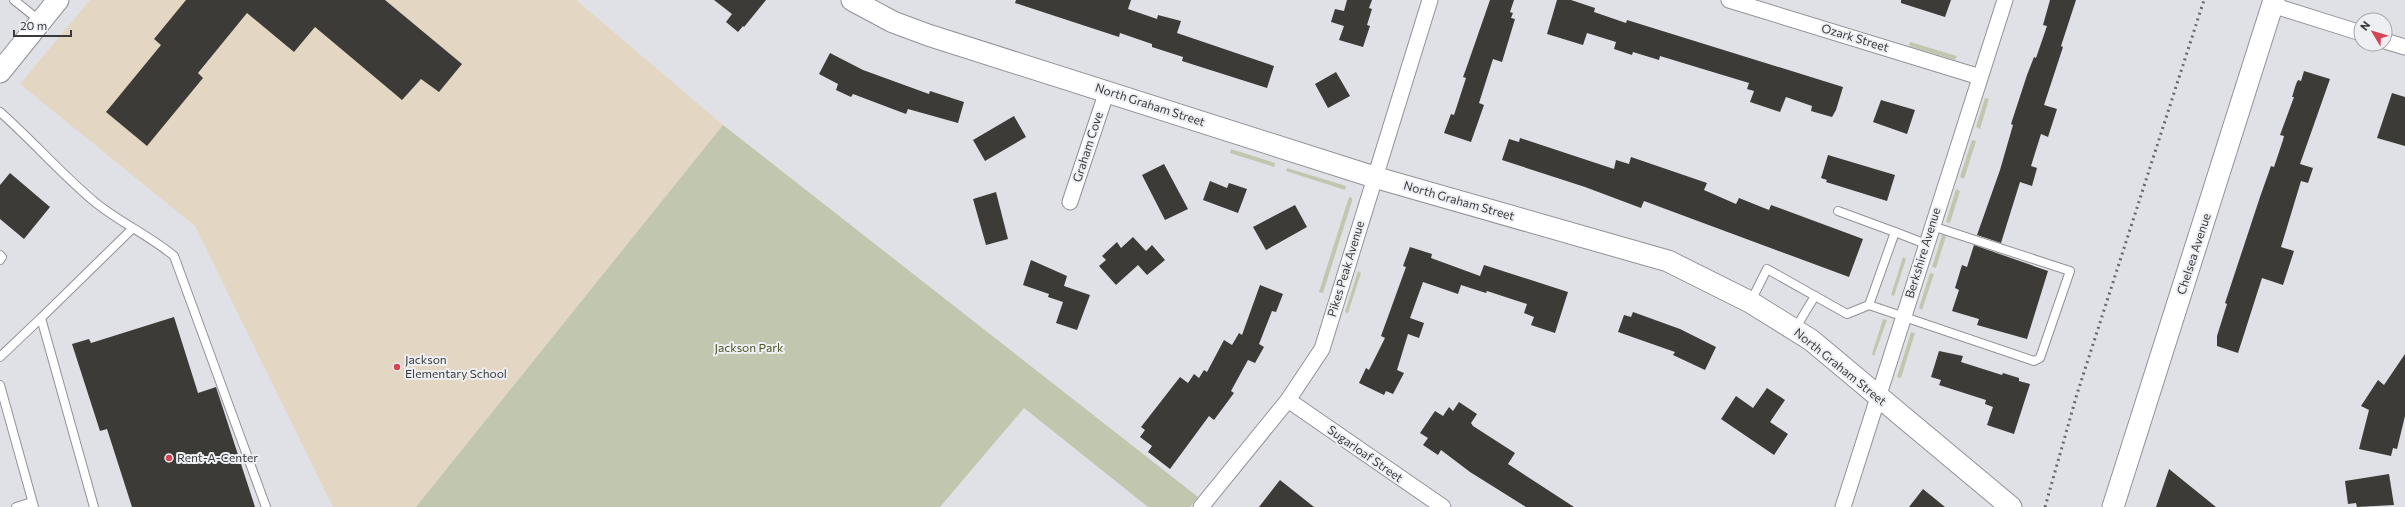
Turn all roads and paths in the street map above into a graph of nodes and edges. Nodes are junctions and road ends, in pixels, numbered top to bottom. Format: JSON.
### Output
{"nodes":[{"id":1,"x":14,"y":0,"type":"edge"},
{"id":2,"x":58,"y":0,"type":"edge"},
{"id":3,"x":852,"y":0,"type":"edge"},
{"id":4,"x":1430,"y":0,"type":"edge"},
{"id":5,"x":1729,"y":0,"type":"edge"},
{"id":6,"x":2005,"y":0,"type":"edge"},
{"id":7,"x":2273,"y":3,"type":"edge"},
{"id":8,"x":40,"y":21,"type":"junction"},
{"id":9,"x":2353,"y":31,"type":"edge"},
{"id":10,"x":2393,"y":43,"type":"edge"},
{"id":11,"x":2405,"y":47,"type":"edge"},
{"id":12,"x":0,"y":72,"type":"edge"},
{"id":13,"x":1980,"y":76,"type":"junction"},
{"id":14,"x":1107,"y":91,"type":"junction"},
{"id":15,"x":1,"y":116,"type":"edge"},
{"id":16,"x":1374,"y":177,"type":"junction"},
{"id":17,"x":1070,"y":202,"type":"dead end"},
{"id":18,"x":1838,"y":211,"type":"dead end"},
{"id":19,"x":1932,"y":226,"type":"junction"},
{"id":20,"x":132,"y":230,"type":"junction"},
{"id":21,"x":1895,"y":232,"type":"junction"},
{"id":22,"x":1926,"y":244,"type":"junction"},
{"id":23,"x":0,"y":255,"type":"edge"},
{"id":24,"x":0,"y":260,"type":"edge"},
{"id":25,"x":1815,"y":296,"type":"junction"},
{"id":26,"x":1750,"y":302,"type":"junction"},
{"id":27,"x":1869,"y":305,"type":"junction"},
{"id":28,"x":1903,"y":317,"type":"junction"},
{"id":29,"x":41,"y":318,"type":"junction"},
{"id":30,"x":1795,"y":329,"type":"junction"},
{"id":31,"x":0,"y":357,"type":"edge"},
{"id":32,"x":0,"y":385,"type":"edge"},
{"id":33,"x":1877,"y":397,"type":"junction"},
{"id":34,"x":1288,"y":400,"type":"junction"},
{"id":35,"x":33,"y":505,"type":"edge"},
{"id":36,"x":16,"y":507,"type":"edge"},
{"id":37,"x":94,"y":507,"type":"edge"},
{"id":38,"x":266,"y":507,"type":"edge"},
{"id":39,"x":1201,"y":507,"type":"edge"},
{"id":40,"x":1443,"y":507,"type":"edge"},
{"id":41,"x":1842,"y":507,"type":"edge"},
{"id":42,"x":2011,"y":507,"type":"edge"},
{"id":43,"x":2113,"y":507,"type":"edge"}],
"edges":[{"from":1,"to":8,"type":"lane"},
{"from":2,"to":8,"type":"main road"},
{"from":3,"to":14,"type":"main road","name":"North Graham Street"},
{"from":4,"to":16,"type":"street","name":"Pikes Peak Avenue"},
{"from":5,"to":13,"type":"street","name":"Ozark Street"},
{"from":6,"to":13,"type":"street","name":"Berkshire Avenue"},
{"from":7,"to":9,"type":"street"},
{"from":7,"to":43,"type":"main road","name":"Chelsea Avenue"},
{"from":8,"to":12,"type":"main road"},
{"from":10,"to":11,"type":"street"},
{"from":13,"to":19,"type":"street","name":"Berkshire Avenue"},
{"from":14,"to":16,"type":"main road","name":"North Graham Street"},
{"from":14,"to":17,"type":"street","name":"Graham Cove"},
{"from":15,"to":20,"type":"lane"},
{"from":16,"to":26,"type":"main road","name":"North Graham Street"},
{"from":16,"to":34,"type":"street","name":"Pikes Peak Avenue"},
{"from":18,"to":21,"type":"lane"},
{"from":19,"to":22,"type":"street","name":"Berkshire Avenue"},
{"from":19,"to":28,"type":"lane"},
{"from":20,"to":29,"type":"lane"},
{"from":20,"to":38,"type":"lane"},
{"from":21,"to":22,"type":"lane"},
{"from":21,"to":27,"type":"lane"},
{"from":22,"to":28,"type":"street","name":"Berkshire Avenue"},
{"from":23,"to":24,"type":"lane"},
{"from":25,"to":26,"type":"lane"},
{"from":25,"to":27,"type":"lane"},
{"from":25,"to":30,"type":"lane"},
{"from":26,"to":30,"type":"main road","name":"North Graham Street"},
{"from":27,"to":28,"type":"lane"},
{"from":28,"to":33,"type":"street","name":"Berkshire Avenue"},
{"from":29,"to":31,"type":"lane"},
{"from":29,"to":37,"type":"lane"},
{"from":30,"to":33,"type":"main road","name":"North Graham Street"},
{"from":32,"to":35,"type":"lane"},
{"from":33,"to":41,"type":"street","name":"Berkshire Avenue"},
{"from":33,"to":42,"type":"main road","name":"North Graham Street"},
{"from":34,"to":39,"type":"street","name":"Pikes Peak Avenue"},
{"from":34,"to":40,"type":"street","name":"Sugarloaf Street"},
{"from":35,"to":36,"type":"lane"}]}
